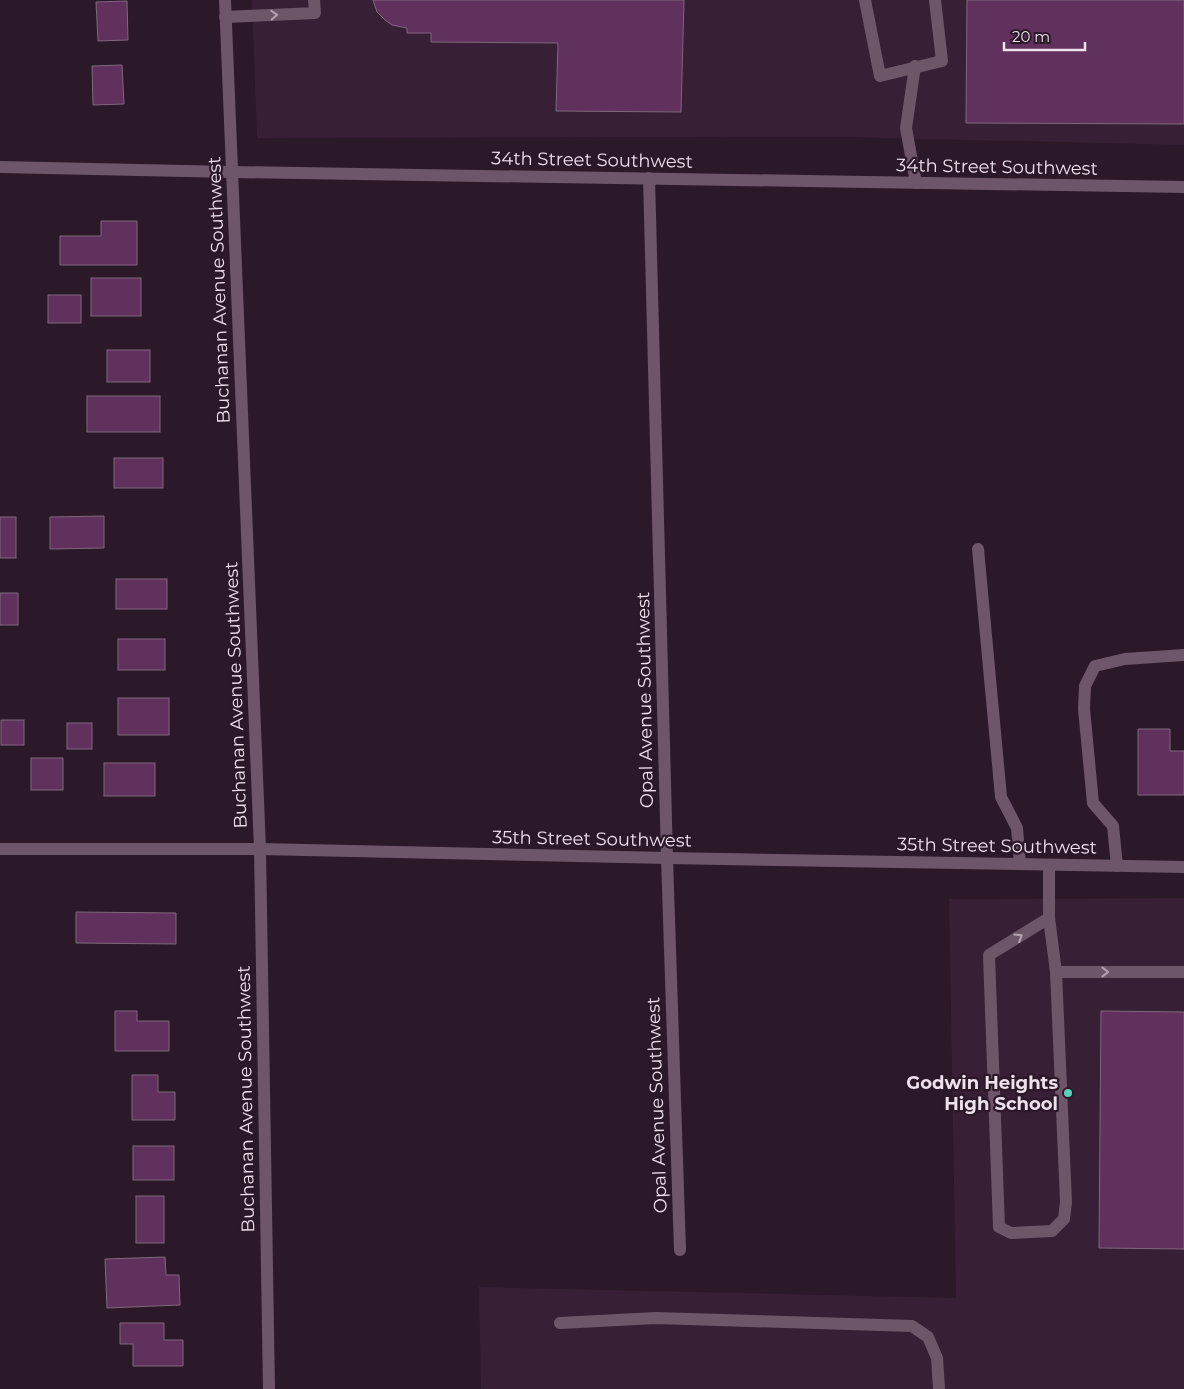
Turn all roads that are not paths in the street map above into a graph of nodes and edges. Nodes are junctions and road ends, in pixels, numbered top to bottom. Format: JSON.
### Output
{"nodes":[{"id":1,"x":225,"y":0,"type":"edge"},
{"id":2,"x":314,"y":0,"type":"edge"},
{"id":3,"x":865,"y":0,"type":"edge"},
{"id":4,"x":935,"y":0,"type":"edge"},
{"id":5,"x":225,"y":17,"type":"junction"},
{"id":6,"x":915,"y":66,"type":"junction"},
{"id":7,"x":0,"y":167,"type":"edge"},
{"id":8,"x":231,"y":172,"type":"junction"},
{"id":9,"x":650,"y":178,"type":"junction"},
{"id":10,"x":916,"y":184,"type":"junction"},
{"id":11,"x":1184,"y":187,"type":"edge"},
{"id":12,"x":978,"y":549,"type":"dead end"},
{"id":13,"x":1184,"y":655,"type":"edge"},
{"id":14,"x":0,"y":849,"type":"edge"},
{"id":15,"x":260,"y":849,"type":"junction"},
{"id":16,"x":667,"y":858,"type":"junction"},
{"id":17,"x":1020,"y":864,"type":"junction"},
{"id":18,"x":1049,"y":865,"type":"junction"},
{"id":19,"x":1117,"y":866,"type":"junction"},
{"id":20,"x":1184,"y":867,"type":"edge"},
{"id":21,"x":1049,"y":918,"type":"junction"},
{"id":22,"x":1056,"y":972,"type":"junction"},
{"id":23,"x":1184,"y":972,"type":"edge"},
{"id":24,"x":680,"y":1250,"type":"dead end"},
{"id":25,"x":560,"y":1323,"type":"dead end"},
{"id":26,"x":269,"y":1389,"type":"edge"},
{"id":27,"x":939,"y":1389,"type":"edge"}],
"edges":[{"from":1,"to":5,"type":"street","name":"Buchanan Avenue Southwest"},
{"from":5,"to":2,"type":"street","one_way":true},
{"from":3,"to":6,"type":"street"},
{"from":4,"to":6,"type":"street"},
{"from":5,"to":8,"type":"street","name":"Buchanan Avenue Southwest"},
{"from":6,"to":10,"type":"street"},
{"from":7,"to":8,"type":"street","name":"34th Street Southwest"},
{"from":8,"to":9,"type":"street","name":"34th Street Southwest"},
{"from":8,"to":15,"type":"street","name":"Buchanan Avenue Southwest"},
{"from":9,"to":10,"type":"street","name":"34th Street Southwest"},
{"from":9,"to":16,"type":"street","name":"Opal Avenue Southwest"},
{"from":10,"to":11,"type":"street","name":"34th Street Southwest"},
{"from":12,"to":17,"type":"street"},
{"from":13,"to":19,"type":"street"},
{"from":14,"to":15,"type":"street","name":"35th Street Southwest"},
{"from":15,"to":16,"type":"street","name":"35th Street Southwest"},
{"from":15,"to":26,"type":"street","name":"Buchanan Avenue Southwest"},
{"from":16,"to":17,"type":"street","name":"35th Street Southwest"},
{"from":16,"to":24,"type":"street","name":"Opal Avenue Southwest"},
{"from":17,"to":18,"type":"street","name":"35th Street Southwest"},
{"from":18,"to":19,"type":"street","name":"35th Street Southwest"},
{"from":18,"to":21,"type":"street"},
{"from":19,"to":20,"type":"street","name":"35th Street Southwest"},
{"from":21,"to":22,"type":"street"},
{"from":22,"to":21,"type":"street","one_way":true},
{"from":22,"to":23,"type":"street","one_way":true},
{"from":25,"to":27,"type":"street"}]}
